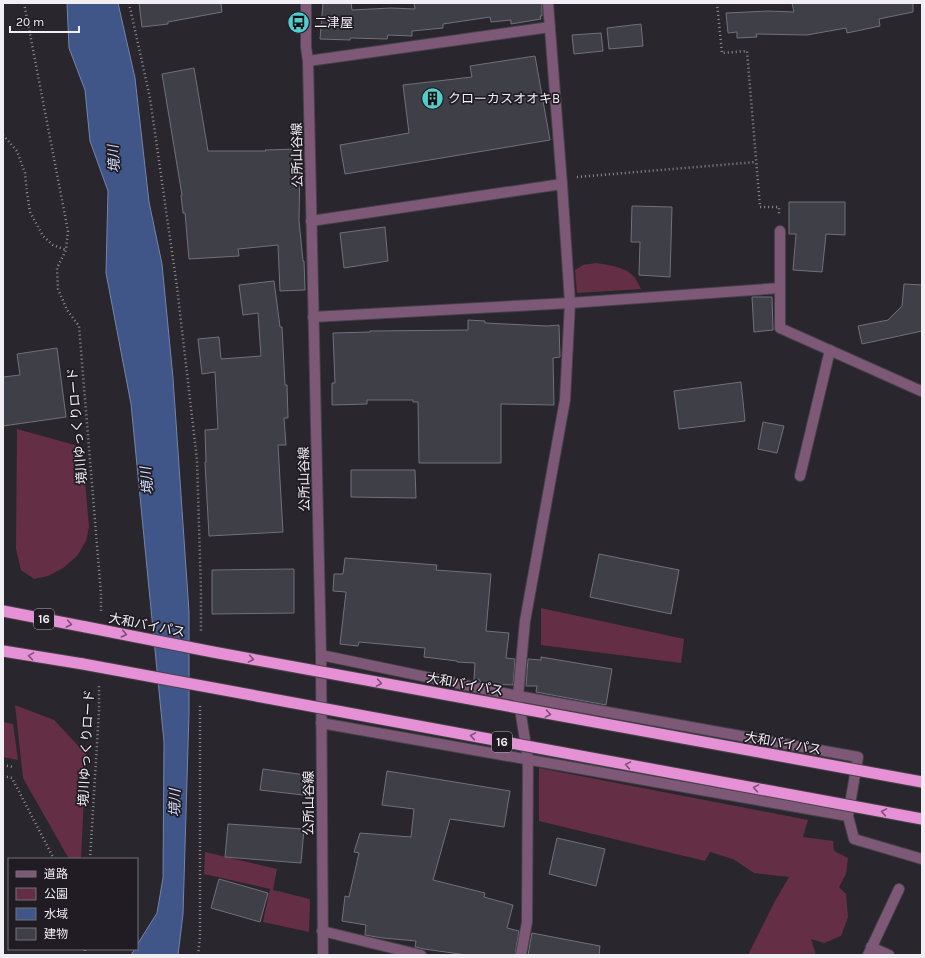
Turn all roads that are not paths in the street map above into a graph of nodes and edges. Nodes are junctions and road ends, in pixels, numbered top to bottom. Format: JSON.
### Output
{"nodes":[{"id":1,"x":306,"y":3,"type":"edge"},
{"id":2,"x":548,"y":3,"type":"edge"},
{"id":3,"x":550,"y":27,"type":"junction"},
{"id":4,"x":308,"y":61,"type":"junction"},
{"id":5,"x":562,"y":184,"type":"junction"},
{"id":6,"x":311,"y":220,"type":"junction"},
{"id":7,"x":780,"y":231,"type":"road end"},
{"id":8,"x":780,"y":288,"type":"junction"},
{"id":9,"x":570,"y":303,"type":"junction"},
{"id":10,"x":313,"y":317,"type":"junction"},
{"id":11,"x":830,"y":350,"type":"junction"},
{"id":12,"x":922,"y":390,"type":"edge"},
{"id":13,"x":800,"y":476,"type":"dead end"},
{"id":14,"x":3,"y":611,"type":"edge"},
{"id":15,"x":3,"y":651,"type":"edge"},
{"id":16,"x":321,"y":655,"type":"junction"},
{"id":17,"x":518,"y":696,"type":"junction"},
{"id":18,"x":321,"y":723,"type":"junction"},
{"id":19,"x":528,"y":759,"type":"junction"},
{"id":20,"x":922,"y":782,"type":"edge"},
{"id":21,"x":848,"y":816,"type":"junction"},
{"id":22,"x":922,"y":819,"type":"edge"},
{"id":23,"x":922,"y":859,"type":"edge"},
{"id":24,"x":899,"y":889,"type":"dead end"},
{"id":25,"x":322,"y":931,"type":"junction"},
{"id":26,"x":870,"y":951,"type":"edge"},
{"id":27,"x":323,"y":955,"type":"edge"},
{"id":28,"x":421,"y":955,"type":"edge"},
{"id":29,"x":521,"y":955,"type":"edge"},
{"id":30,"x":889,"y":955,"type":"edge"}],
"edges":[{"from":1,"to":4,"type":"street","name":"公所山谷線"},
{"from":2,"to":3,"type":"street"},
{"from":3,"to":4,"type":"street"},
{"from":3,"to":5,"type":"street"},
{"from":4,"to":6,"type":"street","name":"公所山谷線"},
{"from":5,"to":6,"type":"street"},
{"from":5,"to":9,"type":"street"},
{"from":6,"to":10,"type":"street","name":"公所山谷線"},
{"from":7,"to":8,"type":"street"},
{"from":8,"to":9,"type":"street"},
{"from":8,"to":11,"type":"street"},
{"from":9,"to":10,"type":"street"},
{"from":9,"to":17,"type":"street"},
{"from":10,"to":16,"type":"street","name":"公所山谷線"},
{"from":11,"to":12,"type":"street"},
{"from":11,"to":13,"type":"street"},
{"from":14,"to":20,"type":"highway","name":"大和バイパス","number":"16","one_way":true,"bridge":true},
{"from":22,"to":15,"type":"highway","number":"16","one_way":true,"bridge":true},
{"from":16,"to":17,"type":"street"},
{"from":16,"to":18,"type":"street","name":"公所山谷線"},
{"from":17,"to":19,"type":"street"},
{"from":17,"to":21,"type":"street"},
{"from":18,"to":19,"type":"street"},
{"from":18,"to":25,"type":"street","name":"公所山谷線"},
{"from":19,"to":21,"type":"street"},
{"from":19,"to":29,"type":"street"},
{"from":21,"to":23,"type":"street"},
{"from":24,"to":26,"type":"street"},
{"from":25,"to":27,"type":"street","name":"公所山谷線"},
{"from":25,"to":28,"type":"street"},
{"from":26,"to":30,"type":"street"}]}
